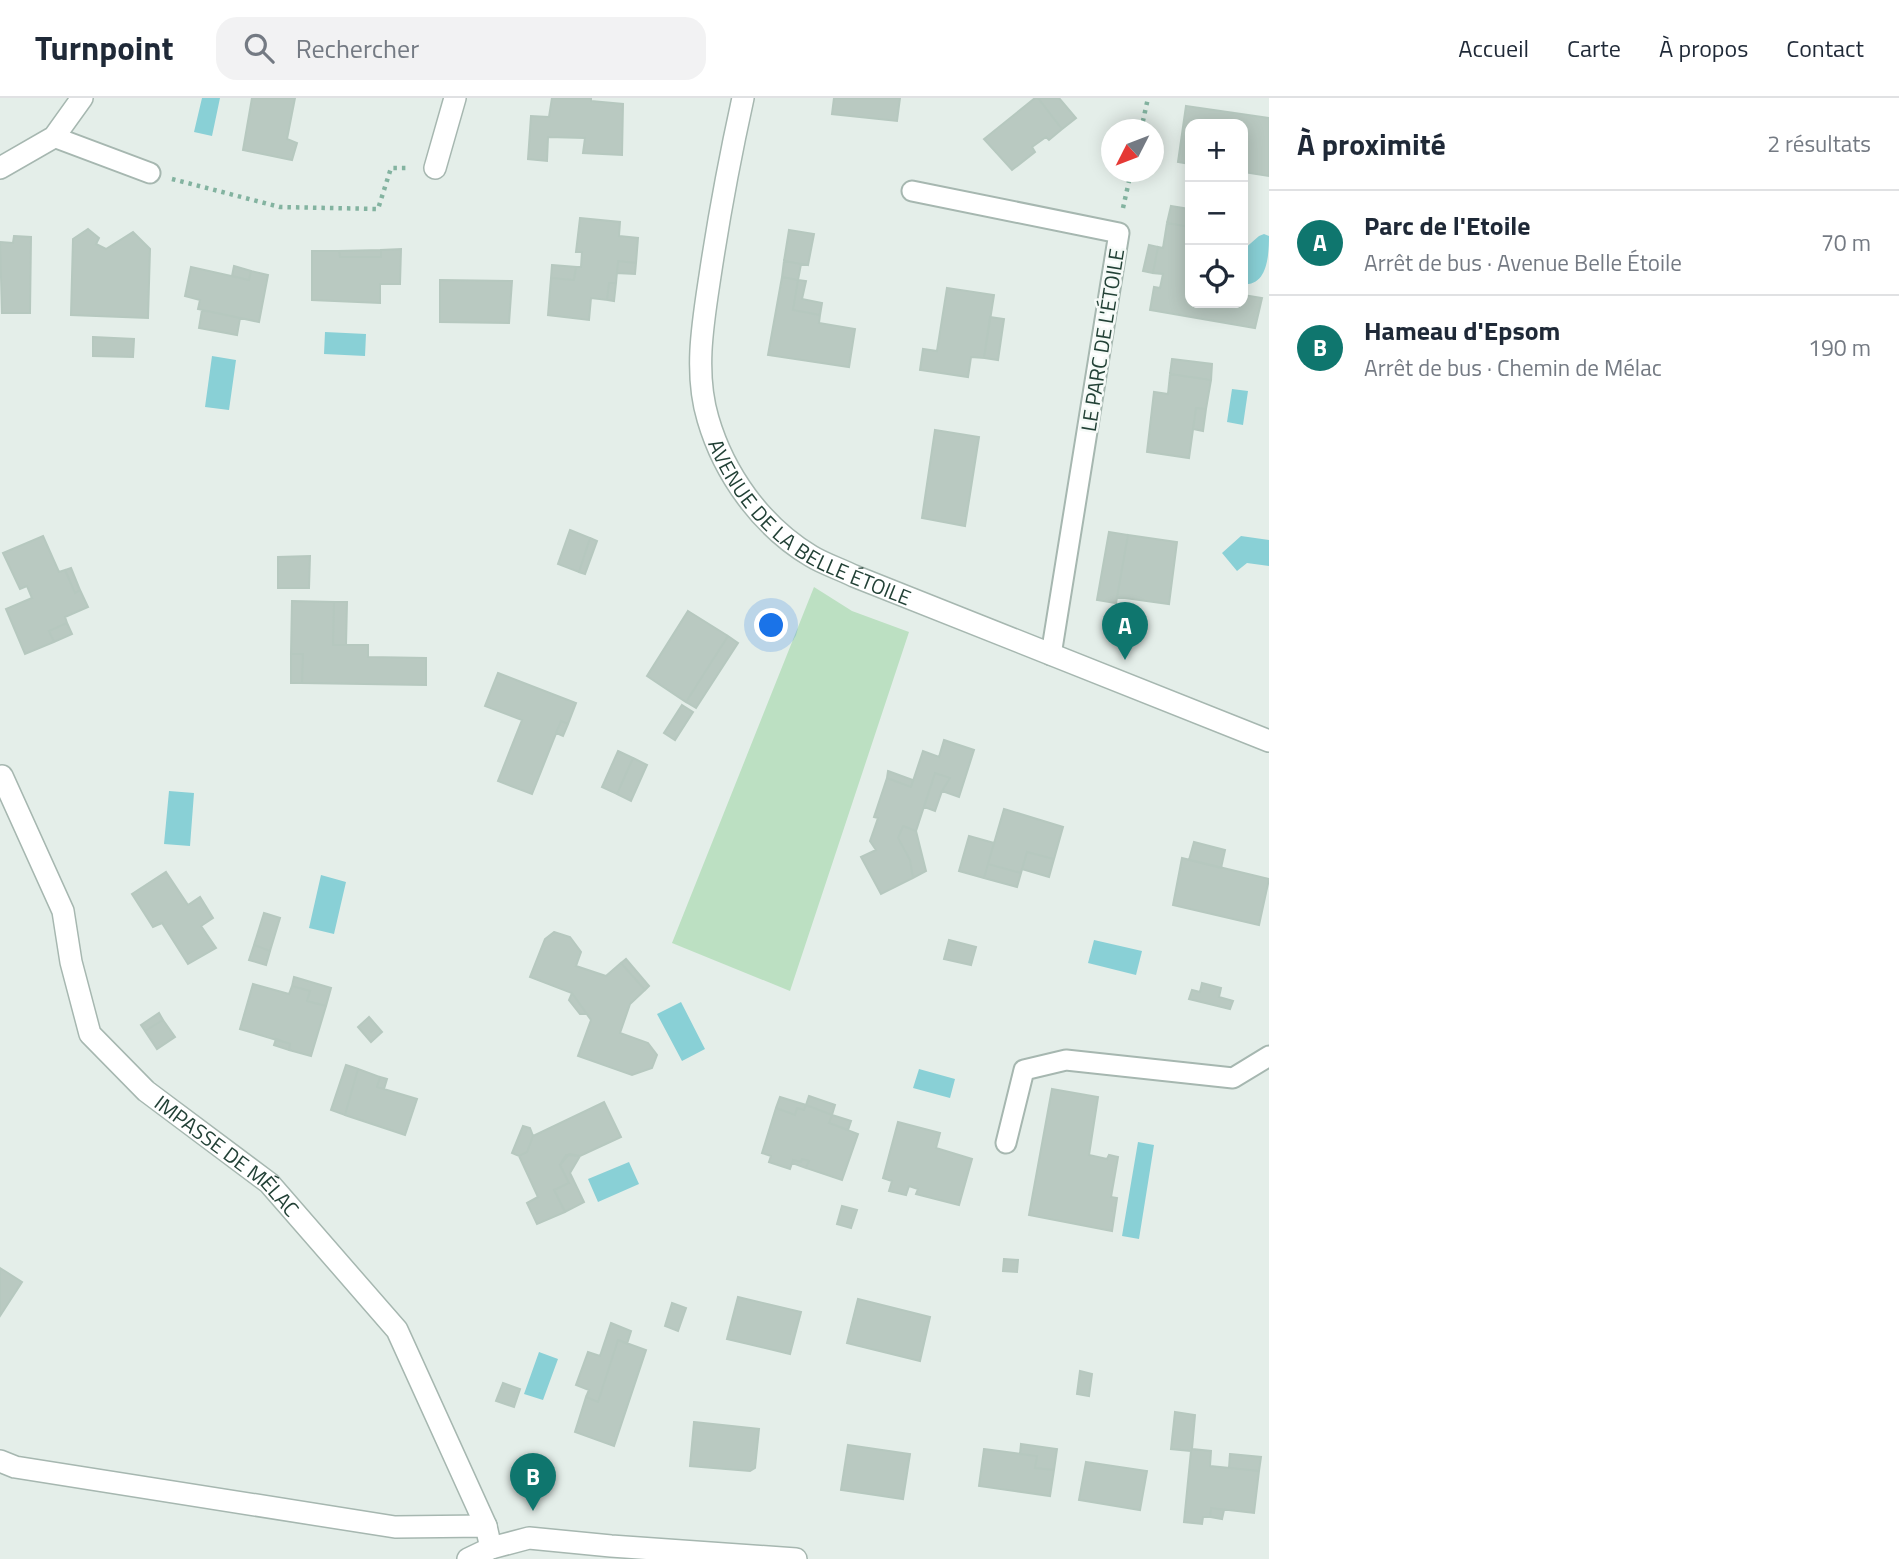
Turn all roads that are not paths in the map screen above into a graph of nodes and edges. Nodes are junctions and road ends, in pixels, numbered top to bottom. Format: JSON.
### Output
{"nodes":[{"id":1,"x":82,"y":98,"type":"edge"},
{"id":2,"x":455,"y":98,"type":"edge"},
{"id":3,"x":743,"y":98,"type":"edge"},
{"id":4,"x":54,"y":137,"type":"junction"},
{"id":5,"x":435,"y":167,"type":"road end"},
{"id":6,"x":0,"y":168,"type":"edge"},
{"id":7,"x":150,"y":173,"type":"road end"},
{"id":8,"x":912,"y":191,"type":"dead end"},
{"id":9,"x":1051,"y":655,"type":"junction"},
{"id":10,"x":1269,"y":741,"type":"edge"},
{"id":11,"x":2,"y":776,"type":"dead end"},
{"id":12,"x":1269,"y":1056,"type":"edge"},
{"id":13,"x":1006,"y":1143,"type":"dead end"},
{"id":14,"x":0,"y":1461,"type":"edge"},
{"id":15,"x":486,"y":1526,"type":"junction"},
{"id":16,"x":491,"y":1548,"type":"junction"},
{"id":17,"x":468,"y":1559,"type":"edge"},
{"id":18,"x":796,"y":1559,"type":"edge"}],
"edges":[{"from":1,"to":4,"type":"street"},
{"from":2,"to":5,"type":"street"},
{"from":3,"to":9,"type":"street","name":"AVENUE DE LA BELLE ÉTOILE"},
{"from":4,"to":6,"type":"street"},
{"from":4,"to":7,"type":"lane"},
{"from":8,"to":9,"type":"lane","name":"LE PARC DE L'ÉTOILE"},
{"from":9,"to":10,"type":"street","name":"AVENUE DE LA BELLE ÉTOILE"},
{"from":11,"to":15,"type":"street","name":"IMPASSE DE MÉLAC"},
{"from":12,"to":13,"type":"lane"},
{"from":14,"to":15,"type":"street"},
{"from":15,"to":16,"type":"street","name":"IMPASSE DE MÉLAC"},
{"from":16,"to":17,"type":"street"},
{"from":16,"to":18,"type":"street"}]}
